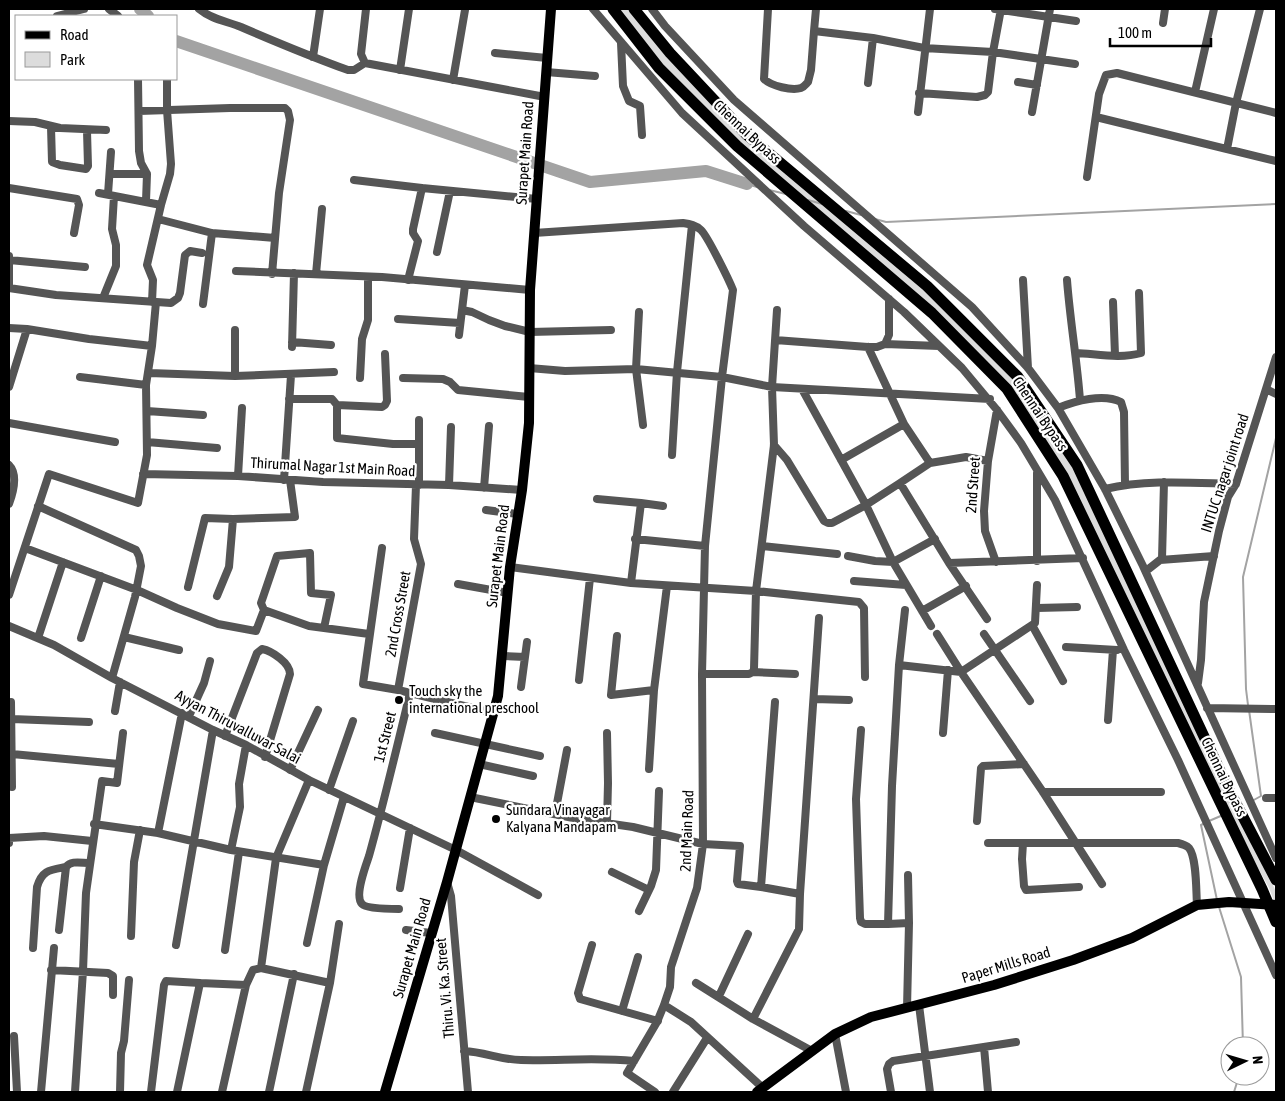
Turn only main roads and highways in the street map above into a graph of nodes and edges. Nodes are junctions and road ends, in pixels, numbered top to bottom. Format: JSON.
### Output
{"nodes":[{"id":1,"x":551,"y":9,"type":"edge"},
{"id":2,"x":613,"y":9,"type":"edge"},
{"id":3,"x":634,"y":9,"type":"edge"},
{"id":4,"x":1276,"y":880,"type":"edge"},
{"id":5,"x":1236,"y":898,"type":"junction"},
{"id":6,"x":1276,"y":899,"type":"edge"},
{"id":7,"x":1276,"y":905,"type":"edge"},
{"id":8,"x":1275,"y":920,"type":"edge"},
{"id":9,"x":760,"y":1090,"type":"edge"},
{"id":10,"x":385,"y":1092,"type":"edge"}],
"edges":[{"from":1,"to":10,"type":"main road","name":"Surapet Main Road"},
{"from":2,"to":8,"type":"highway","name":"Chennai Bypass"},
{"from":3,"to":4,"type":"highway","name":"Chennai Bypass"},
{"from":5,"to":6,"type":"main road"},
{"from":5,"to":7,"type":"main road"},
{"from":5,"to":9,"type":"main road","name":"Paper Mills Road"}]}
